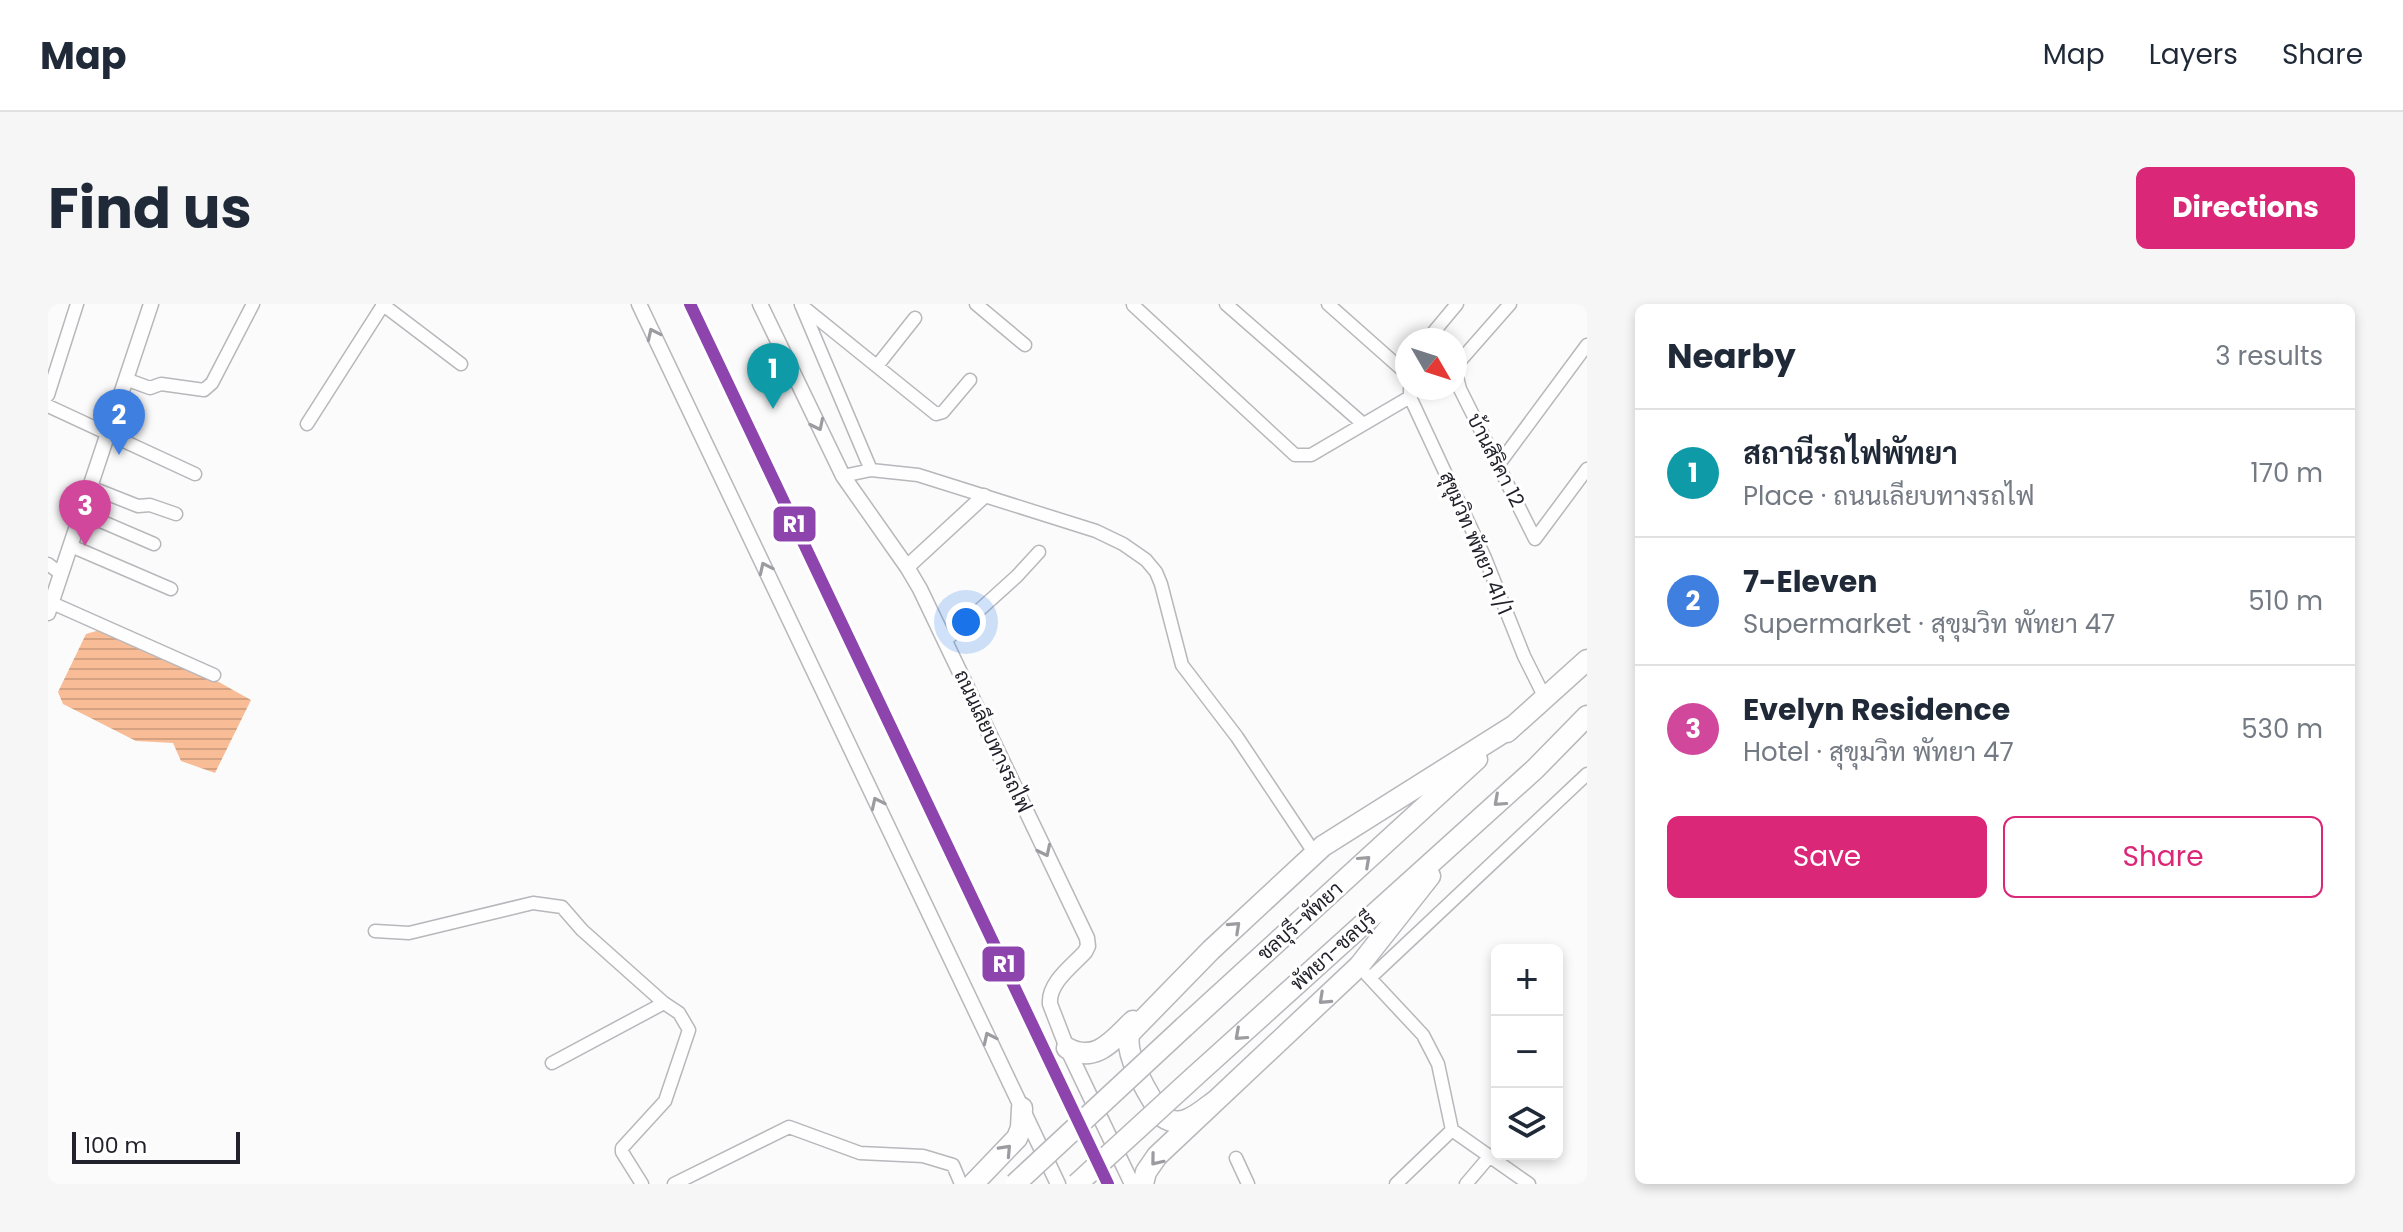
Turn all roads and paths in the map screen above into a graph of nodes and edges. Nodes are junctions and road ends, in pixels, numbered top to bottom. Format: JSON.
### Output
{"nodes":[{"id":1,"x":77,"y":304,"type":"edge"},
{"id":2,"x":151,"y":304,"type":"edge"},
{"id":3,"x":253,"y":304,"type":"edge"},
{"id":4,"x":383,"y":304,"type":"edge"},
{"id":5,"x":639,"y":304,"type":"edge"},
{"id":6,"x":760,"y":304,"type":"edge"},
{"id":7,"x":800,"y":304,"type":"edge"},
{"id":8,"x":976,"y":304,"type":"edge"},
{"id":9,"x":1226,"y":304,"type":"edge"},
{"id":10,"x":1328,"y":304,"type":"edge"},
{"id":11,"x":1457,"y":304,"type":"edge"},
{"id":12,"x":1510,"y":304,"type":"edge"},
{"id":13,"x":1133,"y":305,"type":"edge"},
{"id":14,"x":915,"y":318,"type":"dead end"},
{"id":15,"x":1437,"y":328,"type":"edge"},
{"id":16,"x":1025,"y":345,"type":"dead end"},
{"id":17,"x":1587,"y":345,"type":"edge"},
{"id":18,"x":1395,"y":363,"type":"edge"},
{"id":19,"x":461,"y":364,"type":"dead end"},
{"id":20,"x":877,"y":366,"type":"junction"},
{"id":21,"x":128,"y":380,"type":"junction"},
{"id":22,"x":970,"y":380,"type":"dead end"},
{"id":23,"x":48,"y":395,"type":"edge"},
{"id":24,"x":1398,"y":400,"type":"edge"},
{"id":25,"x":1414,"y":400,"type":"edge"},
{"id":26,"x":48,"y":406,"type":"edge"},
{"id":27,"x":1362,"y":423,"type":"junction"},
{"id":28,"x":307,"y":424,"type":"dead end"},
{"id":29,"x":108,"y":434,"type":"junction"},
{"id":30,"x":1499,"y":464,"type":"junction"},
{"id":31,"x":1587,"y":469,"type":"edge"},
{"id":32,"x":871,"y":470,"type":"junction"},
{"id":33,"x":195,"y":474,"type":"dead end"},
{"id":34,"x":843,"y":476,"type":"junction"},
{"id":35,"x":90,"y":487,"type":"junction"},
{"id":36,"x":984,"y":496,"type":"junction"},
{"id":37,"x":82,"y":513,"type":"junction"},
{"id":38,"x":176,"y":514,"type":"dead end"},
{"id":39,"x":154,"y":544,"type":"dead end"},
{"id":40,"x":71,"y":546,"type":"junction"},
{"id":41,"x":1039,"y":552,"type":"dead end"},
{"id":42,"x":48,"y":564,"type":"edge"},
{"id":43,"x":907,"y":567,"type":"junction"},
{"id":44,"x":61,"y":574,"type":"junction"},
{"id":45,"x":171,"y":589,"type":"dead end"},
{"id":46,"x":50,"y":608,"type":"edge"},
{"id":47,"x":945,"y":641,"type":"junction"},
{"id":48,"x":1587,"y":660,"type":"edge"},
{"id":49,"x":214,"y":675,"type":"dead end"},
{"id":50,"x":1545,"y":698,"type":"junction"},
{"id":51,"x":1587,"y":716,"type":"edge"},
{"id":52,"x":1515,"y":725,"type":"junction"},
{"id":53,"x":1587,"y":726,"type":"edge"},
{"id":54,"x":1535,"y":769,"type":"junction"},
{"id":55,"x":1587,"y":774,"type":"edge"},
{"id":56,"x":1464,"y":833,"type":"junction"},
{"id":57,"x":1315,"y":854,"type":"junction"},
{"id":58,"x":375,"y":931,"type":"dead end"},
{"id":59,"x":1211,"y":950,"type":"junction"},
{"id":60,"x":1365,"y":972,"type":"junction"},
{"id":61,"x":664,"y":1003,"type":"junction"},
{"id":62,"x":1067,"y":1048,"type":"junction"},
{"id":63,"x":552,"y":1063,"type":"dead end"},
{"id":64,"x":1215,"y":1101,"type":"junction"},
{"id":65,"x":1022,"y":1108,"type":"junction"},
{"id":66,"x":1452,"y":1130,"type":"junction"},
{"id":67,"x":1489,"y":1157,"type":"junction"},
{"id":68,"x":1236,"y":1158,"type":"dead end"},
{"id":69,"x":642,"y":1184,"type":"edge"},
{"id":70,"x":674,"y":1184,"type":"edge"},
{"id":71,"x":961,"y":1184,"type":"edge"},
{"id":72,"x":973,"y":1184,"type":"edge"},
{"id":73,"x":982,"y":1184,"type":"edge"},
{"id":74,"x":1008,"y":1184,"type":"edge"},
{"id":75,"x":1015,"y":1184,"type":"edge"},
{"id":76,"x":1058,"y":1184,"type":"edge"},
{"id":77,"x":1077,"y":1184,"type":"edge"},
{"id":78,"x":1132,"y":1184,"type":"edge"},
{"id":79,"x":1143,"y":1184,"type":"edge"},
{"id":80,"x":1248,"y":1184,"type":"edge"},
{"id":81,"x":1396,"y":1184,"type":"edge"},
{"id":82,"x":1466,"y":1184,"type":"edge"},
{"id":83,"x":1529,"y":1184,"type":"edge"}],
"edges":[{"from":1,"to":23,"type":"street"},
{"from":2,"to":21,"type":"street"},
{"from":3,"to":21,"type":"street"},
{"from":4,"to":19,"type":"street"},
{"from":4,"to":28,"type":"street"},
{"from":65,"to":5,"type":"street","one_way":true},
{"from":6,"to":34,"type":"street","name":"ถนนเลียบทางรถไฟ","one_way":true},
{"from":7,"to":20,"type":"street"},
{"from":7,"to":32,"type":"street"},
{"from":8,"to":16,"type":"street"},
{"from":9,"to":27,"type":"street"},
{"from":10,"to":18,"type":"street"},
{"from":11,"to":15,"type":"street"},
{"from":12,"to":30,"type":"street","name":"บ้านสิริคา 12"},
{"from":13,"to":27,"type":"street"},
{"from":14,"to":20,"type":"street"},
{"from":17,"to":30,"type":"street"},
{"from":20,"to":22,"type":"street"},
{"from":21,"to":29,"type":"street"},
{"from":24,"to":27,"type":"street"},
{"from":25,"to":50,"type":"street","name":"สุขุมวิท พัทยา 41/1"},
{"from":26,"to":29,"type":"street"},
{"from":29,"to":33,"type":"street"},
{"from":29,"to":35,"type":"street"},
{"from":30,"to":31,"type":"street","name":"บ้านสิริคา 12"},
{"from":32,"to":34,"type":"street"},
{"from":32,"to":36,"type":"street"},
{"from":34,"to":43,"type":"street","name":"ถนนเลียบทางรถไฟ"},
{"from":35,"to":37,"type":"street"},
{"from":35,"to":38,"type":"street"},
{"from":36,"to":43,"type":"street"},
{"from":36,"to":57,"type":"street"},
{"from":37,"to":39,"type":"street"},
{"from":37,"to":40,"type":"street"},
{"from":40,"to":44,"type":"street"},
{"from":40,"to":45,"type":"street"},
{"from":41,"to":47,"type":"street"},
{"from":42,"to":44,"type":"street"},
{"from":43,"to":47,"type":"street","name":"ถนนเลียบทางรถไฟ"},
{"from":44,"to":46,"type":"street"},
{"from":46,"to":49,"type":"street"},
{"from":47,"to":62,"type":"street","name":"ถนนเลียบทางรถไฟ","one_way":true},
{"from":48,"to":50,"type":"highway","name":"ชลบุรี-พัทยา"},
{"from":50,"to":52,"type":"highway","name":"ชลบุรี-พัทยา"},
{"from":51,"to":54,"type":"highway","name":"พัทยา-ชลบุรี"},
{"from":52,"to":57,"type":"highway"},
{"from":75,"to":52,"type":"highway","name":"ชลบุรี-พัทยา","one_way":true,"bridge":true},
{"from":53,"to":54,"type":"highway"},
{"from":54,"to":56,"type":"highway","name":"พัทยา-ชลบุรี","one_way":true},
{"from":55,"to":60,"type":"street"},
{"from":56,"to":60,"type":"highway"},
{"from":56,"to":77,"type":"highway","name":"พัทยา-ชลบุรี","one_way":true,"bridge":true},
{"from":59,"to":57,"type":"highway","one_way":true},
{"from":58,"to":61,"type":"street"},
{"from":59,"to":62,"type":"highway"},
{"from":59,"to":64,"type":"highway"},
{"from":60,"to":64,"type":"highway","one_way":true},
{"from":60,"to":66,"type":"street"},
{"from":61,"to":63,"type":"street"},
{"from":61,"to":69,"type":"street"},
{"from":62,"to":78,"type":"street","name":"ถนนเลียบทางรถไฟ"},
{"from":64,"to":79,"type":"highway","one_way":true},
{"from":72,"to":65,"type":"highway","one_way":true},
{"from":65,"to":76,"type":"street"},
{"from":66,"to":67,"type":"street"},
{"from":66,"to":81,"type":"street"},
{"from":67,"to":82,"type":"street"},
{"from":67,"to":83,"type":"street"},
{"from":68,"to":80,"type":"street"},
{"from":70,"to":71,"type":"street"},
{"from":73,"to":74,"type":"highway"}]}
